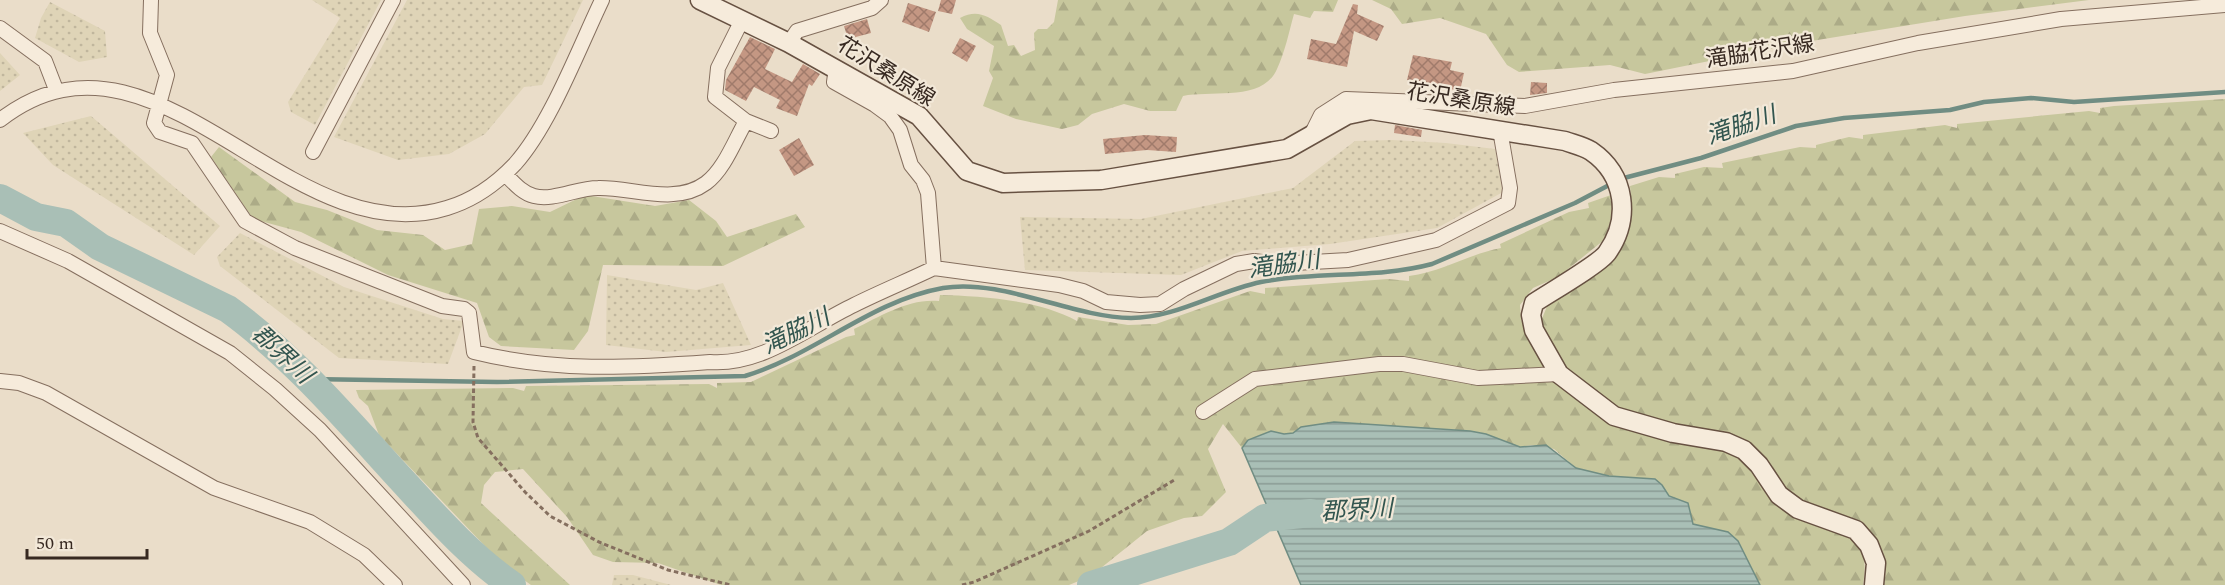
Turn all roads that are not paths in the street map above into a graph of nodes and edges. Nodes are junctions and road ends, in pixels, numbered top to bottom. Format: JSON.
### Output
{"nodes":[{"id":1,"x":151,"y":0,"type":"edge"},
{"id":2,"x":393,"y":0,"type":"edge"},
{"id":3,"x":602,"y":0,"type":"edge"},
{"id":4,"x":700,"y":0,"type":"edge"},
{"id":5,"x":881,"y":0,"type":"edge"},
{"id":6,"x":2225,"y":5,"type":"edge"},
{"id":7,"x":742,"y":20,"type":"junction"},
{"id":8,"x":0,"y":28,"type":"edge"},
{"id":9,"x":789,"y":43,"type":"junction"},
{"id":10,"x":836,"y":68,"type":"junction"},
{"id":11,"x":55,"y":87,"type":"junction"},
{"id":12,"x":161,"y":96,"type":"junction"},
{"id":13,"x":0,"y":120,"type":"edge"},
{"id":14,"x":746,"y":121,"type":"junction"},
{"id":15,"x":1500,"y":130,"type":"junction"},
{"id":16,"x":771,"y":131,"type":"dead end"},
{"id":17,"x":1314,"y":131,"type":"junction"},
{"id":18,"x":313,"y":152,"type":"dead end"},
{"id":19,"x":505,"y":174,"type":"junction"},
{"id":20,"x":0,"y":231,"type":"edge"},
{"id":21,"x":933,"y":268,"type":"junction"},
{"id":22,"x":1559,"y":374,"type":"junction"},
{"id":23,"x":0,"y":381,"type":"edge"},
{"id":24,"x":1203,"y":412,"type":"dead end"},
{"id":25,"x":395,"y":585,"type":"edge"},
{"id":26,"x":463,"y":585,"type":"edge"},
{"id":27,"x":1874,"y":585,"type":"edge"}],
"edges":[{"from":1,"to":12,"type":"street"},
{"from":2,"to":18,"type":"street"},
{"from":3,"to":19,"type":"street"},
{"from":4,"to":7,"type":"main road","name":"花沢桑原線"},
{"from":5,"to":9,"type":"street"},
{"from":6,"to":17,"type":"street","name":"滝脇花沢線"},
{"from":7,"to":9,"type":"main road","name":"花沢桑原線"},
{"from":7,"to":14,"type":"street"},
{"from":8,"to":11,"type":"street"},
{"from":9,"to":10,"type":"main road","name":"花沢桑原線"},
{"from":10,"to":17,"type":"main road","name":"花沢桑原線"},
{"from":10,"to":21,"type":"street"},
{"from":11,"to":12,"type":"street"},
{"from":11,"to":13,"type":"street"},
{"from":12,"to":19,"type":"street"},
{"from":12,"to":21,"type":"street"},
{"from":14,"to":16,"type":"street"},
{"from":14,"to":19,"type":"street"},
{"from":15,"to":17,"type":"main road","name":"花沢桑原線"},
{"from":15,"to":21,"type":"street"},
{"from":15,"to":22,"type":"main road","name":"花沢桑原線"},
{"from":20,"to":26,"type":"street"},
{"from":22,"to":24,"type":"street"},
{"from":22,"to":27,"type":"main road","name":"花沢桑原線"},
{"from":23,"to":25,"type":"street"}]}
